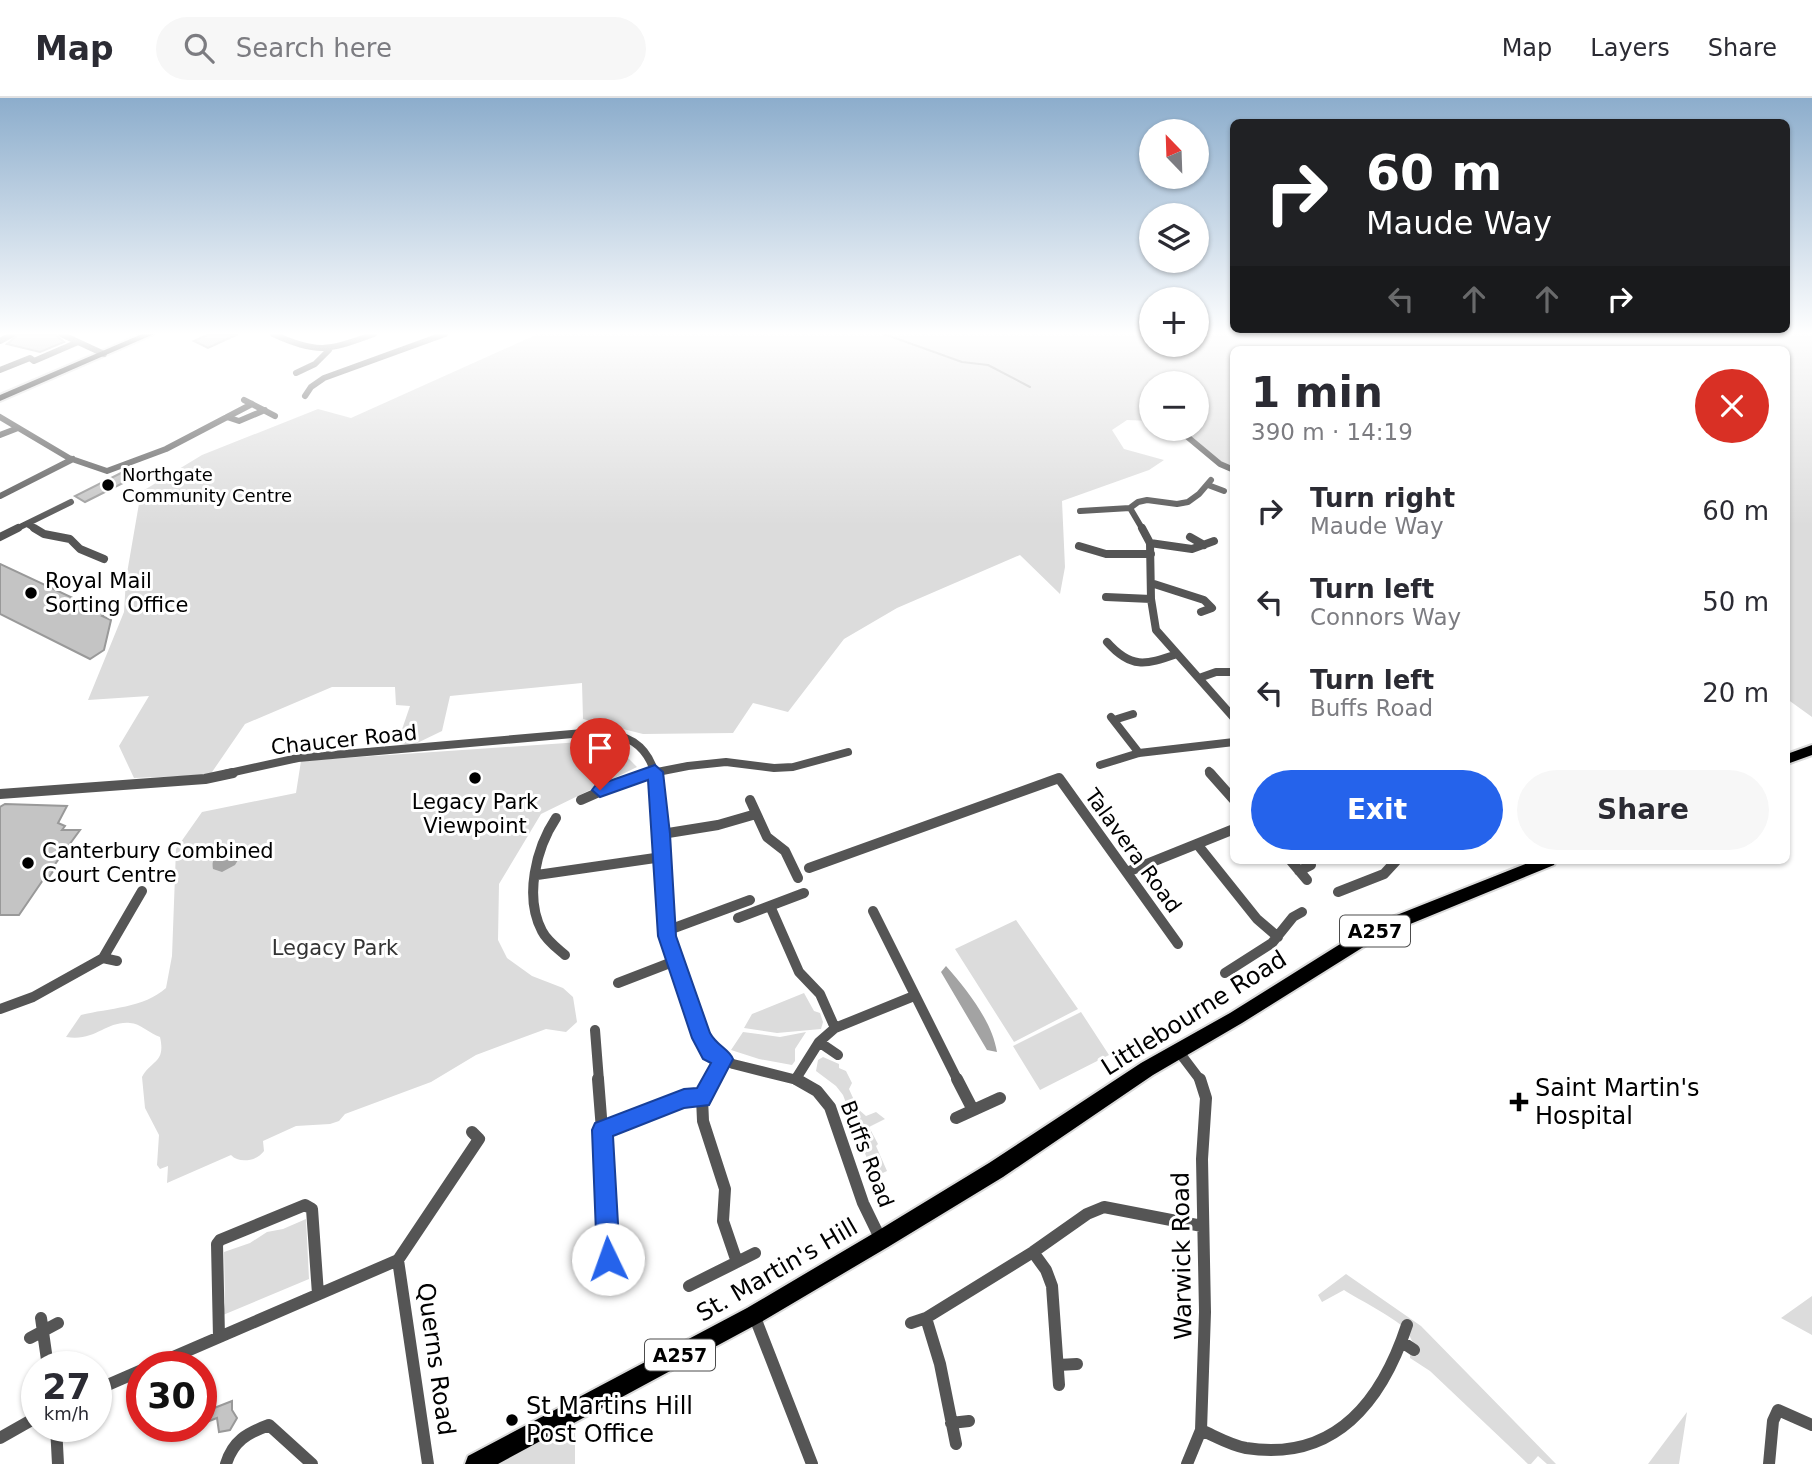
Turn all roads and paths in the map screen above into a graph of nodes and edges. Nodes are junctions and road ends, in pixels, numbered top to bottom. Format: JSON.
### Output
{"nodes":[{"id":1,"x":244,"y":400,"type":"dead end"},
{"id":2,"x":252,"y":404,"type":"junction"},
{"id":3,"x":265,"y":410,"type":"junction"},
{"id":4,"x":275,"y":416,"type":"dead end"},
{"id":5,"x":0,"y":417,"type":"edge"},
{"id":6,"x":227,"y":417,"type":"junction"},
{"id":7,"x":18,"y":428,"type":"junction"},
{"id":8,"x":0,"y":435,"type":"edge"},
{"id":9,"x":1192,"y":441,"type":"edge"},
{"id":10,"x":73,"y":459,"type":"junction"},
{"id":11,"x":1230,"y":468,"type":"edge"},
{"id":12,"x":1224,"y":491,"type":"dead end"},
{"id":13,"x":0,"y":496,"type":"edge"},
{"id":14,"x":71,"y":502,"type":"dead end"},
{"id":15,"x":1129,"y":508,"type":"junction"},
{"id":16,"x":1080,"y":511,"type":"dead end"},
{"id":17,"x":27,"y":524,"type":"junction"},
{"id":18,"x":0,"y":537,"type":"edge"},
{"id":19,"x":1190,"y":537,"type":"dead end"},
{"id":20,"x":1214,"y":541,"type":"dead end"},
{"id":21,"x":1150,"y":543,"type":"junction"},
{"id":22,"x":1204,"y":545,"type":"junction"},
{"id":23,"x":1079,"y":546,"type":"dead end"},
{"id":24,"x":1151,"y":554,"type":"junction"},
{"id":25,"x":93,"y":556,"type":"junction"},
{"id":26,"x":104,"y":559,"type":"dead end"},
{"id":27,"x":85,"y":561,"type":"dead end"},
{"id":28,"x":1151,"y":583,"type":"junction"},
{"id":29,"x":1106,"y":597,"type":"dead end"},
{"id":30,"x":1151,"y":599,"type":"junction"},
{"id":31,"x":1201,"y":612,"type":"dead end"},
{"id":32,"x":1107,"y":642,"type":"dead end"},
{"id":33,"x":1177,"y":654,"type":"junction"},
{"id":34,"x":1230,"y":672,"type":"edge"},
{"id":35,"x":1199,"y":678,"type":"junction"},
{"id":36,"x":1133,"y":713,"type":"dead end"},
{"id":37,"x":1230,"y":713,"type":"edge"},
{"id":38,"x":1230,"y":742,"type":"edge"},
{"id":39,"x":1812,"y":750,"type":"edge"},
{"id":40,"x":848,"y":752,"type":"dead end"},
{"id":41,"x":1139,"y":753,"type":"junction"},
{"id":42,"x":1790,"y":758,"type":"edge"},
{"id":43,"x":1100,"y":765,"type":"dead end"},
{"id":44,"x":1209,"y":771,"type":"dead end"},
{"id":45,"x":655,"y":772,"type":"junction"},
{"id":46,"x":0,"y":794,"type":"edge"},
{"id":47,"x":1230,"y":795,"type":"edge"},
{"id":48,"x":581,"y":800,"type":"dead end"},
{"id":49,"x":750,"y":800,"type":"dead end"},
{"id":50,"x":756,"y":814,"type":"junction"},
{"id":51,"x":556,"y":818,"type":"dead end"},
{"id":52,"x":1230,"y":831,"type":"edge"},
{"id":53,"x":662,"y":834,"type":"junction"},
{"id":54,"x":1196,"y":844,"type":"junction"},
{"id":55,"x":662,"y":857,"type":"junction"},
{"id":56,"x":1293,"y":864,"type":"edge"},
{"id":57,"x":1393,"y":864,"type":"edge"},
{"id":58,"x":1542,"y":864,"type":"edge"},
{"id":59,"x":1311,"y":865,"type":"dead end"},
{"id":60,"x":809,"y":868,"type":"dead end"},
{"id":61,"x":1299,"y":871,"type":"junction"},
{"id":62,"x":1127,"y":872,"type":"junction"},
{"id":63,"x":537,"y":875,"type":"junction"},
{"id":64,"x":799,"y":878,"type":"dead end"},
{"id":65,"x":1307,"y":880,"type":"dead end"},
{"id":66,"x":142,"y":891,"type":"dead end"},
{"id":67,"x":1338,"y":892,"type":"dead end"},
{"id":68,"x":804,"y":893,"type":"dead end"},
{"id":69,"x":750,"y":900,"type":"dead end"},
{"id":70,"x":771,"y":906,"type":"junction"},
{"id":71,"x":873,"y":911,"type":"dead end"},
{"id":72,"x":1302,"y":912,"type":"dead end"},
{"id":73,"x":738,"y":918,"type":"dead end"},
{"id":74,"x":666,"y":931,"type":"junction"},
{"id":75,"x":1278,"y":937,"type":"junction"},
{"id":76,"x":1178,"y":944,"type":"dead end"},
{"id":77,"x":565,"y":955,"type":"dead end"},
{"id":78,"x":103,"y":958,"type":"junction"},
{"id":79,"x":117,"y":961,"type":"dead end"},
{"id":80,"x":675,"y":961,"type":"junction"},
{"id":81,"x":1225,"y":972,"type":"dead end"},
{"id":82,"x":618,"y":983,"type":"dead end"},
{"id":83,"x":914,"y":996,"type":"junction"},
{"id":84,"x":0,"y":1009,"type":"edge"},
{"id":85,"x":835,"y":1028,"type":"junction"},
{"id":86,"x":595,"y":1030,"type":"dead end"},
{"id":87,"x":819,"y":1042,"type":"junction"},
{"id":88,"x":1179,"y":1052,"type":"junction"},
{"id":89,"x":838,"y":1055,"type":"dead end"},
{"id":90,"x":723,"y":1059,"type":"junction"},
{"id":91,"x":797,"y":1077,"type":"junction"},
{"id":92,"x":702,"y":1098,"type":"junction"},
{"id":93,"x":1000,"y":1098,"type":"dead end"},
{"id":94,"x":973,"y":1111,"type":"junction"},
{"id":95,"x":956,"y":1118,"type":"dead end"},
{"id":96,"x":602,"y":1130,"type":"junction"},
{"id":97,"x":472,"y":1132,"type":"dead end"},
{"id":98,"x":1202,"y":1226,"type":"junction"},
{"id":99,"x":881,"y":1240,"type":"junction"},
{"id":100,"x":1033,"y":1252,"type":"junction"},
{"id":101,"x":755,"y":1253,"type":"dead end"},
{"id":102,"x":608,"y":1259,"type":"dead end"},
{"id":103,"x":398,"y":1261,"type":"junction"},
{"id":104,"x":737,"y":1262,"type":"junction"},
{"id":105,"x":689,"y":1286,"type":"dead end"},
{"id":106,"x":318,"y":1294,"type":"junction"},
{"id":107,"x":754,"y":1315,"type":"junction"},
{"id":108,"x":926,"y":1318,"type":"junction"},
{"id":109,"x":58,"y":1323,"type":"dead end"},
{"id":110,"x":911,"y":1323,"type":"dead end"},
{"id":111,"x":1407,"y":1325,"type":"dead end"},
{"id":112,"x":219,"y":1337,"type":"junction"},
{"id":113,"x":44,"y":1351,"type":"edge"},
{"id":114,"x":187,"y":1351,"type":"edge"},
{"id":115,"x":1077,"y":1364,"type":"dead end"},
{"id":116,"x":1058,"y":1365,"type":"junction"},
{"id":117,"x":1059,"y":1385,"type":"dead end"},
{"id":118,"x":968,"y":1421,"type":"dead end"},
{"id":119,"x":951,"y":1423,"type":"junction"},
{"id":120,"x":1812,"y":1425,"type":"edge"},
{"id":121,"x":21,"y":1427,"type":"edge"},
{"id":122,"x":1201,"y":1430,"type":"junction"},
{"id":123,"x":0,"y":1438,"type":"edge"},
{"id":124,"x":57,"y":1442,"type":"edge"},
{"id":125,"x":956,"y":1444,"type":"dead end"},
{"id":126,"x":58,"y":1464,"type":"edge"},
{"id":127,"x":226,"y":1464,"type":"edge"},
{"id":128,"x":312,"y":1464,"type":"edge"},
{"id":129,"x":428,"y":1464,"type":"edge"},
{"id":130,"x":476,"y":1464,"type":"edge"},
{"id":131,"x":812,"y":1464,"type":"edge"},
{"id":132,"x":1187,"y":1464,"type":"edge"},
{"id":133,"x":1769,"y":1464,"type":"edge"}],
"edges":[{"from":1,"to":2,"type":"street"},
{"from":2,"to":3,"type":"street"},
{"from":2,"to":6,"type":"street"},
{"from":3,"to":4,"type":"street"},
{"from":3,"to":6,"type":"street"},
{"from":5,"to":7,"type":"street"},
{"from":6,"to":10,"type":"street"},
{"from":7,"to":8,"type":"street"},
{"from":7,"to":10,"type":"street"},
{"from":9,"to":11,"type":"street"},
{"from":10,"to":13,"type":"street"},
{"from":12,"to":15,"type":"street"},
{"from":14,"to":17,"type":"street"},
{"from":15,"to":16,"type":"street"},
{"from":15,"to":21,"type":"street"},
{"from":17,"to":18,"type":"street"},
{"from":17,"to":25,"type":"street"},
{"from":19,"to":22,"type":"street"},
{"from":20,"to":22,"type":"street"},
{"from":21,"to":22,"type":"street"},
{"from":21,"to":24,"type":"street"},
{"from":23,"to":24,"type":"street"},
{"from":24,"to":28,"type":"street"},
{"from":25,"to":26,"type":"street"},
{"from":25,"to":27,"type":"street"},
{"from":28,"to":30,"type":"street"},
{"from":28,"to":31,"type":"street"},
{"from":29,"to":30,"type":"street"},
{"from":30,"to":33,"type":"street"},
{"from":32,"to":33,"type":"street"},
{"from":33,"to":35,"type":"street"},
{"from":34,"to":35,"type":"street"},
{"from":35,"to":37,"type":"street"},
{"from":36,"to":41,"type":"street"},
{"from":38,"to":41,"type":"street","name":"Talavera Road"},
{"from":39,"to":42,"type":"main road"},
{"from":40,"to":45,"type":"street"},
{"from":41,"to":43,"type":"street","name":"Talavera Road"},
{"from":44,"to":47,"type":"street"},
{"from":45,"to":46,"type":"street","name":"Chaucer Road"},
{"from":45,"to":48,"type":"street"},
{"from":45,"to":53,"type":"street"},
{"from":49,"to":50,"type":"street"},
{"from":50,"to":53,"type":"street"},
{"from":50,"to":64,"type":"street"},
{"from":51,"to":63,"type":"street"},
{"from":52,"to":54,"type":"street"},
{"from":53,"to":55,"type":"street"},
{"from":54,"to":62,"type":"street"},
{"from":54,"to":75,"type":"street"},
{"from":55,"to":63,"type":"street"},
{"from":55,"to":74,"type":"street"},
{"from":56,"to":61,"type":"street"},
{"from":57,"to":67,"type":"street"},
{"from":58,"to":88,"type":"main road","name":"Littlebourne Road","number":"A257"},
{"from":59,"to":61,"type":"street"},
{"from":60,"to":62,"type":"street","name":"Talavera Road"},
{"from":61,"to":65,"type":"street"},
{"from":62,"to":76,"type":"street","name":"Talavera Road"},
{"from":63,"to":77,"type":"street"},
{"from":66,"to":78,"type":"street"},
{"from":68,"to":70,"type":"street"},
{"from":69,"to":74,"type":"street"},
{"from":70,"to":73,"type":"street"},
{"from":70,"to":85,"type":"street"},
{"from":71,"to":83,"type":"street"},
{"from":72,"to":75,"type":"street"},
{"from":74,"to":80,"type":"street"},
{"from":75,"to":81,"type":"street"},
{"from":78,"to":79,"type":"street"},
{"from":78,"to":84,"type":"street"},
{"from":80,"to":82,"type":"street"},
{"from":80,"to":90,"type":"street"},
{"from":83,"to":85,"type":"street"},
{"from":83,"to":94,"type":"street"},
{"from":85,"to":87,"type":"street"},
{"from":86,"to":96,"type":"street"},
{"from":87,"to":89,"type":"street"},
{"from":87,"to":91,"type":"street"},
{"from":88,"to":98,"type":"street","name":"Warwick Road"},
{"from":88,"to":99,"type":"main road","name":"Littlebourne Road","number":"A257"},
{"from":90,"to":91,"type":"street","name":"Buffs Road"},
{"from":90,"to":92,"type":"street"},
{"from":91,"to":99,"type":"street","name":"Buffs Road"},
{"from":92,"to":96,"type":"street"},
{"from":92,"to":104,"type":"street"},
{"from":93,"to":94,"type":"street"},
{"from":94,"to":95,"type":"street"},
{"from":96,"to":102,"type":"street"},
{"from":97,"to":103,"type":"street","name":"Querns Road"},
{"from":98,"to":100,"type":"street"},
{"from":98,"to":122,"type":"street","name":"Warwick Road"},
{"from":99,"to":107,"type":"main road","name":"St. Martin's Hill","number":"A257"},
{"from":100,"to":108,"type":"street"},
{"from":100,"to":116,"type":"street"},
{"from":101,"to":104,"type":"street"},
{"from":103,"to":106,"type":"street","name":"Querns Road"},
{"from":103,"to":129,"type":"street","name":"Querns Road"},
{"from":104,"to":105,"type":"street"},
{"from":106,"to":112,"type":"street","name":"Querns Road"},
{"from":106,"to":112,"type":"street"},
{"from":107,"to":130,"type":"main road","name":"St. Martin's Hill","number":"A257"},
{"from":107,"to":131,"type":"street"},
{"from":108,"to":110,"type":"street"},
{"from":108,"to":119,"type":"street"},
{"from":109,"to":113,"type":"street"},
{"from":111,"to":122,"type":"street"},
{"from":112,"to":114,"type":"street","name":"Querns Road"},
{"from":115,"to":116,"type":"street"},
{"from":116,"to":117,"type":"street"},
{"from":118,"to":119,"type":"street"},
{"from":119,"to":125,"type":"street"},
{"from":120,"to":133,"type":"street"},
{"from":121,"to":123,"type":"street"},
{"from":122,"to":132,"type":"street","name":"Warwick Road"},
{"from":124,"to":126,"type":"street"},
{"from":127,"to":128,"type":"street"}]}
